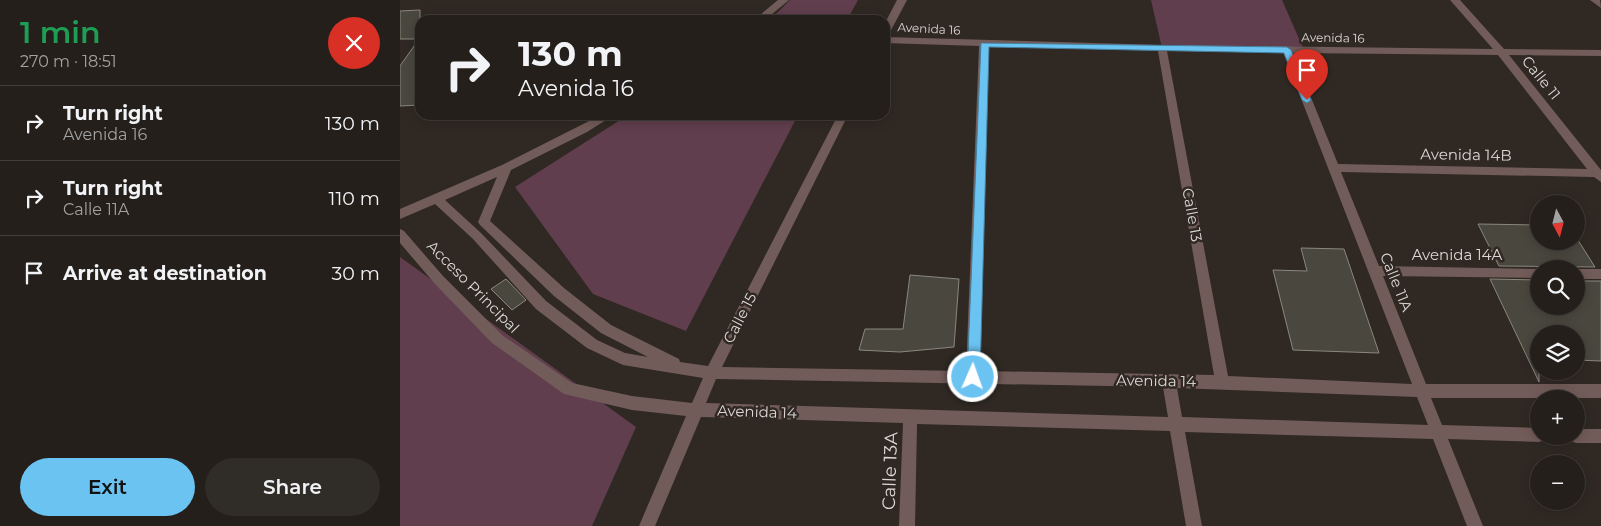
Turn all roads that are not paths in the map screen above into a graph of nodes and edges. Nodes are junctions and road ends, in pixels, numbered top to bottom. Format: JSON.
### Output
{"nodes":[{"id":1,"x":784,"y":0,"type":"edge"},
{"id":2,"x":902,"y":0,"type":"edge"},
{"id":3,"x":1455,"y":0,"type":"edge"},
{"id":4,"x":1595,"y":0,"type":"edge"},
{"id":5,"x":1601,"y":5,"type":"edge"},
{"id":6,"x":765,"y":15,"type":"edge"},
{"id":7,"x":890,"y":23,"type":"edge"},
{"id":8,"x":890,"y":40,"type":"edge"},
{"id":9,"x":984,"y":44,"type":"junction"},
{"id":10,"x":1162,"y":48,"type":"junction"},
{"id":11,"x":1287,"y":50,"type":"junction"},
{"id":12,"x":1502,"y":53,"type":"junction"},
{"id":13,"x":1601,"y":53,"type":"edge"},
{"id":14,"x":600,"y":120,"type":"edge"},
{"id":15,"x":840,"y":120,"type":"edge"},
{"id":16,"x":506,"y":168,"type":"junction"},
{"id":17,"x":1333,"y":168,"type":"junction"},
{"id":18,"x":1599,"y":175,"type":"edge"},
{"id":19,"x":437,"y":199,"type":"junction"},
{"id":20,"x":400,"y":214,"type":"edge"},
{"id":21,"x":400,"y":234,"type":"edge"},
{"id":22,"x":1374,"y":271,"type":"junction"},
{"id":23,"x":1530,"y":273,"type":"edge"},
{"id":24,"x":1585,"y":274,"type":"edge"},
{"id":25,"x":1601,"y":274,"type":"edge"},
{"id":26,"x":683,"y":367,"type":"junction"},
{"id":27,"x":712,"y":373,"type":"junction"},
{"id":28,"x":973,"y":377,"type":"junction"},
{"id":29,"x":1169,"y":382,"type":"junction"},
{"id":30,"x":1222,"y":382,"type":"junction"},
{"id":31,"x":1422,"y":391,"type":"junction"},
{"id":32,"x":1601,"y":392,"type":"edge"},
{"id":33,"x":695,"y":410,"type":"junction"},
{"id":34,"x":910,"y":417,"type":"junction"},
{"id":35,"x":1176,"y":426,"type":"junction"},
{"id":36,"x":1438,"y":432,"type":"junction"},
{"id":37,"x":1530,"y":435,"type":"edge"},
{"id":38,"x":1585,"y":436,"type":"edge"},
{"id":39,"x":1601,"y":436,"type":"edge"},
{"id":40,"x":647,"y":526,"type":"edge"},
{"id":41,"x":907,"y":526,"type":"edge"},
{"id":42,"x":1194,"y":526,"type":"edge"},
{"id":43,"x":1475,"y":526,"type":"edge"}],
"edges":[{"from":1,"to":6,"type":"street"},
{"from":2,"to":7,"type":"street"},
{"from":3,"to":12,"type":"street","name":"Calle 11"},
{"from":4,"to":5,"type":"street"},
{"from":8,"to":9,"type":"street","name":"Avenida 16"},
{"from":9,"to":10,"type":"street","name":"Avenida 16"},
{"from":9,"to":28,"type":"street"},
{"from":10,"to":11,"type":"street","name":"Avenida 16"},
{"from":10,"to":30,"type":"street","name":"Calle 13"},
{"from":11,"to":12,"type":"street","name":"Avenida 16"},
{"from":11,"to":17,"type":"street","name":"Calle 11A"},
{"from":12,"to":13,"type":"street","name":"Avenida 16"},
{"from":12,"to":18,"type":"street","name":"Calle 11"},
{"from":14,"to":16,"type":"street"},
{"from":15,"to":27,"type":"street","name":"Calle 15"},
{"from":16,"to":19,"type":"street"},
{"from":16,"to":26,"type":"street"},
{"from":17,"to":18,"type":"street","name":"Avenida 14B"},
{"from":17,"to":22,"type":"street","name":"Calle 11A"},
{"from":19,"to":20,"type":"street"},
{"from":19,"to":26,"type":"street"},
{"from":21,"to":33,"type":"street","name":"Acceso Principal"},
{"from":22,"to":23,"type":"street","name":"Avenida 14A"},
{"from":22,"to":31,"type":"street","name":"Calle 11A"},
{"from":24,"to":25,"type":"street"},
{"from":26,"to":27,"type":"street"},
{"from":27,"to":28,"type":"street","name":"Avenida 14"},
{"from":27,"to":33,"type":"street","name":"Calle 15"},
{"from":28,"to":29,"type":"street","name":"Avenida 14"},
{"from":29,"to":30,"type":"street","name":"Avenida 14"},
{"from":29,"to":35,"type":"street"},
{"from":30,"to":31,"type":"street","name":"Avenida 14"},
{"from":31,"to":32,"type":"street","name":"Avenida 14"},
{"from":31,"to":36,"type":"street","name":"Calle 11A"},
{"from":33,"to":34,"type":"street","name":"Avenida 14"},
{"from":33,"to":40,"type":"street","name":"Calle 15"},
{"from":34,"to":35,"type":"street","name":"Avenida 14"},
{"from":34,"to":41,"type":"street","name":"Calle 13A"},
{"from":35,"to":36,"type":"street","name":"Avenida 14"},
{"from":35,"to":42,"type":"street"},
{"from":36,"to":37,"type":"street","name":"Avenida 14"},
{"from":36,"to":43,"type":"street","name":"Calle 11A"},
{"from":38,"to":39,"type":"street"}]}
